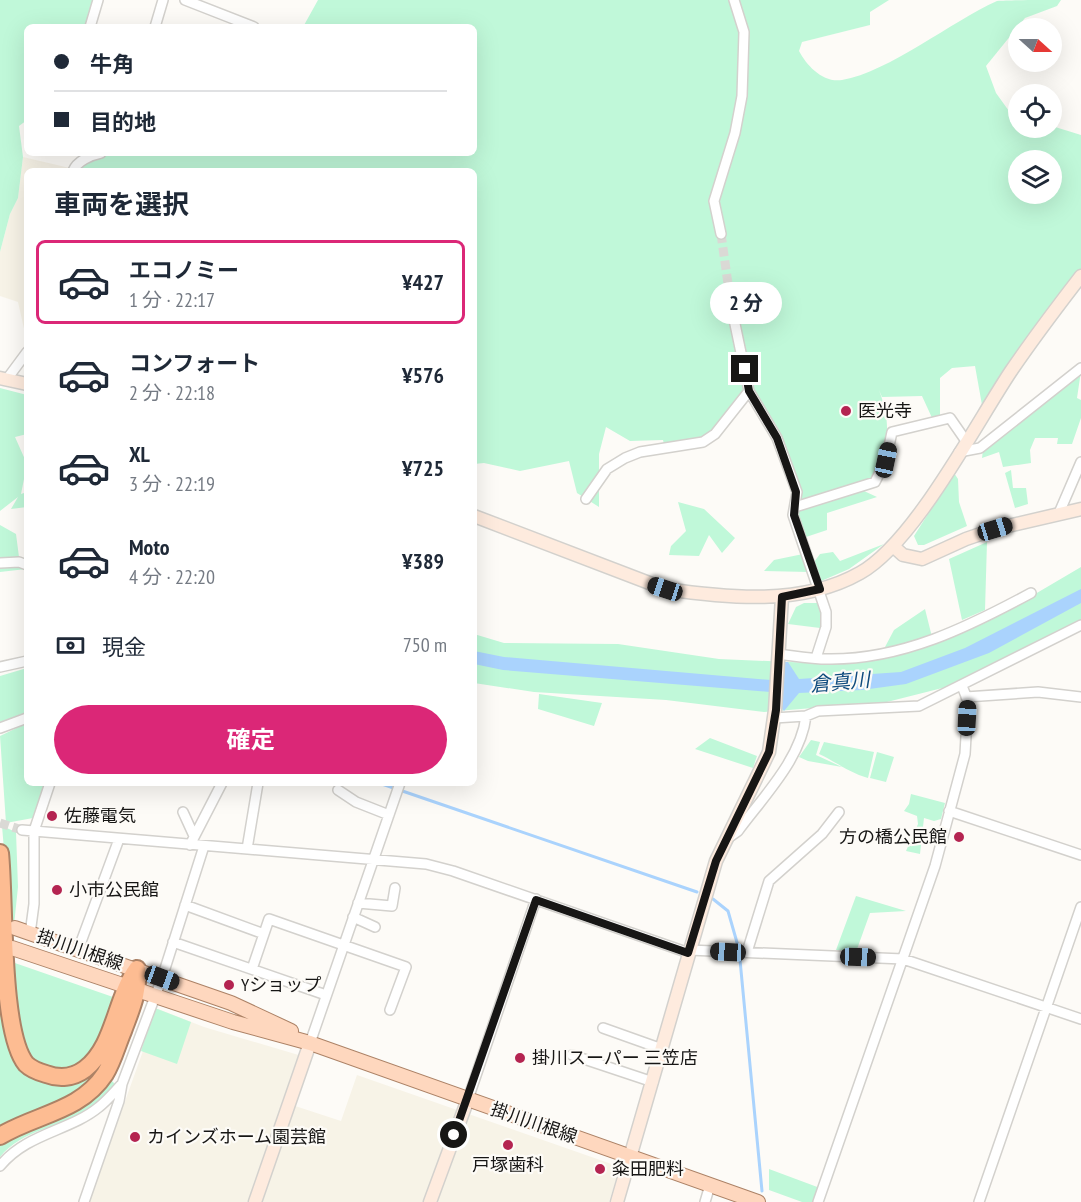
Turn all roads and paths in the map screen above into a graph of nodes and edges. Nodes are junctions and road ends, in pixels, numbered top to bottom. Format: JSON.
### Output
{"nodes":[{"id":1,"x":98,"y":0,"type":"edge"},
{"id":2,"x":163,"y":0,"type":"edge"},
{"id":3,"x":185,"y":0,"type":"edge"},
{"id":4,"x":734,"y":0,"type":"edge"},
{"id":5,"x":91,"y":24,"type":"edge"},
{"id":6,"x":157,"y":24,"type":"edge"},
{"id":7,"x":246,"y":24,"type":"edge"},
{"id":8,"x":90,"y":156,"type":"edge"},
{"id":9,"x":74,"y":168,"type":"edge"},
{"id":10,"x":721,"y":234,"type":"tunnel mouth"},
{"id":11,"x":1081,"y":276,"type":"edge"},
{"id":12,"x":731,"y":305,"type":"tunnel mouth"},
{"id":13,"x":24,"y":355,"type":"edge"},
{"id":14,"x":1081,"y":368,"type":"edge"},
{"id":15,"x":3,"y":378,"type":"edge"},
{"id":16,"x":24,"y":383,"type":"edge"},
{"id":17,"x":749,"y":391,"type":"junction"},
{"id":18,"x":966,"y":441,"type":"junction"},
{"id":19,"x":959,"y":452,"type":"junction"},
{"id":20,"x":1081,"y":462,"type":"edge"},
{"id":21,"x":586,"y":499,"type":"dead end"},
{"id":22,"x":795,"y":507,"type":"junction"},
{"id":23,"x":1081,"y":509,"type":"edge"},
{"id":24,"x":1059,"y":513,"type":"junction"},
{"id":25,"x":477,"y":517,"type":"edge"},
{"id":26,"x":893,"y":546,"type":"junction"},
{"id":27,"x":0,"y":562,"type":"edge"},
{"id":28,"x":24,"y":564,"type":"edge"},
{"id":29,"x":820,"y":589,"type":"junction"},
{"id":30,"x":1031,"y":593,"type":"dead end"},
{"id":31,"x":782,"y":597,"type":"junction"},
{"id":32,"x":1081,"y":626,"type":"edge"},
{"id":33,"x":778,"y":658,"type":"junction"},
{"id":34,"x":816,"y":658,"type":"junction"},
{"id":35,"x":24,"y":662,"type":"edge"},
{"id":36,"x":0,"y":667,"type":"edge"},
{"id":37,"x":962,"y":686,"type":"junction"},
{"id":38,"x":1080,"y":694,"type":"edge"},
{"id":39,"x":966,"y":698,"type":"junction"},
{"id":40,"x":775,"y":714,"type":"junction"},
{"id":41,"x":806,"y":716,"type":"junction"},
{"id":42,"x":24,"y":719,"type":"edge"},
{"id":43,"x":0,"y":728,"type":"edge"},
{"id":44,"x":49,"y":786,"type":"edge"},
{"id":45,"x":220,"y":786,"type":"edge"},
{"id":46,"x":258,"y":786,"type":"edge"},
{"id":47,"x":399,"y":786,"type":"edge"},
{"id":48,"x":338,"y":790,"type":"dead end"},
{"id":49,"x":949,"y":811,"type":"junction"},
{"id":50,"x":839,"y":812,"type":"dead end"},
{"id":51,"x":183,"y":813,"type":"dead end"},
{"id":52,"x":389,"y":815,"type":"junction"},
{"id":53,"x":22,"y":830,"type":"tunnel mouth"},
{"id":54,"x":34,"y":831,"type":"junction"},
{"id":55,"x":119,"y":839,"type":"junction"},
{"id":56,"x":725,"y":839,"type":"junction"},
{"id":57,"x":192,"y":841,"type":"junction"},
{"id":58,"x":204,"y":846,"type":"junction"},
{"id":59,"x":247,"y":849,"type":"junction"},
{"id":60,"x":0,"y":853,"type":"edge"},
{"id":61,"x":1081,"y":855,"type":"edge"},
{"id":62,"x":375,"y":858,"type":"junction"},
{"id":63,"x":395,"y":888,"type":"dead end"},
{"id":64,"x":536,"y":900,"type":"junction"},
{"id":65,"x":358,"y":903,"type":"junction"},
{"id":66,"x":185,"y":905,"type":"junction"},
{"id":67,"x":1081,"y":907,"type":"edge"},
{"id":68,"x":353,"y":917,"type":"junction"},
{"id":69,"x":375,"y":927,"type":"dead end"},
{"id":70,"x":15,"y":928,"type":"dead end"},
{"id":71,"x":30,"y":934,"type":"junction"},
{"id":72,"x":264,"y":934,"type":"junction"},
{"id":73,"x":173,"y":942,"type":"junction"},
{"id":74,"x":343,"y":945,"type":"junction"},
{"id":75,"x":12,"y":948,"type":"dead end"},
{"id":76,"x":78,"y":950,"type":"junction"},
{"id":77,"x":689,"y":952,"type":"junction"},
{"id":78,"x":747,"y":952,"type":"junction"},
{"id":79,"x":903,"y":959,"type":"junction"},
{"id":80,"x":137,"y":969,"type":"junction"},
{"id":81,"x":252,"y":969,"type":"junction"},
{"id":82,"x":162,"y":978,"type":"junction"},
{"id":83,"x":132,"y":988,"type":"junction"},
{"id":84,"x":326,"y":995,"type":"junction"},
{"id":85,"x":155,"y":996,"type":"junction"},
{"id":86,"x":1047,"y":1007,"type":"junction"},
{"id":87,"x":390,"y":1010,"type":"dead end"},
{"id":88,"x":1081,"y":1019,"type":"edge"},
{"id":89,"x":603,"y":1028,"type":"dead end"},
{"id":90,"x":310,"y":1042,"type":"junction"},
{"id":91,"x":662,"y":1049,"type":"junction"},
{"id":92,"x":572,"y":1055,"type":"dead end"},
{"id":93,"x":653,"y":1082,"type":"junction"},
{"id":94,"x":122,"y":1084,"type":"junction"},
{"id":95,"x":468,"y":1099,"type":"junction"},
{"id":96,"x":0,"y":1136,"type":"edge"},
{"id":97,"x":632,"y":1157,"type":"junction"},
{"id":98,"x":0,"y":1166,"type":"edge"},
{"id":99,"x":710,"y":1185,"type":"junction"},
{"id":100,"x":84,"y":1202,"type":"edge"},
{"id":101,"x":255,"y":1202,"type":"edge"},
{"id":102,"x":430,"y":1202,"type":"edge"},
{"id":103,"x":617,"y":1202,"type":"edge"},
{"id":104,"x":705,"y":1202,"type":"edge"},
{"id":105,"x":758,"y":1202,"type":"edge"},
{"id":106,"x":818,"y":1202,"type":"edge"},
{"id":107,"x":979,"y":1202,"type":"edge"}],
"edges":[{"from":1,"to":5,"type":"street"},
{"from":2,"to":6,"type":"street"},
{"from":3,"to":7,"type":"street"},
{"from":4,"to":10,"type":"street"},
{"from":8,"to":9,"type":"street"},
{"from":11,"to":18,"type":"street"},
{"from":12,"to":17,"type":"street"},
{"from":13,"to":15,"type":"street"},
{"from":14,"to":19,"type":"street"},
{"from":15,"to":16,"type":"street"},
{"from":17,"to":21,"type":"street"},
{"from":17,"to":22,"type":"street"},
{"from":18,"to":19,"type":"street"},
{"from":18,"to":22,"type":"street"},
{"from":19,"to":26,"type":"street"},
{"from":20,"to":24,"type":"street"},
{"from":22,"to":29,"type":"street"},
{"from":23,"to":24,"type":"street"},
{"from":24,"to":26,"type":"street"},
{"from":25,"to":31,"type":"street"},
{"from":26,"to":29,"type":"street"},
{"from":27,"to":28,"type":"street"},
{"from":29,"to":31,"type":"street"},
{"from":29,"to":34,"type":"street"},
{"from":30,"to":34,"type":"street"},
{"from":31,"to":33,"type":"street"},
{"from":32,"to":37,"type":"street"},
{"from":33,"to":34,"type":"street"},
{"from":33,"to":40,"type":"street"},
{"from":35,"to":36,"type":"street"},
{"from":37,"to":39,"type":"street"},
{"from":37,"to":41,"type":"street"},
{"from":38,"to":39,"type":"street"},
{"from":39,"to":49,"type":"street"},
{"from":40,"to":41,"type":"street"},
{"from":40,"to":56,"type":"street"},
{"from":41,"to":56,"type":"street"},
{"from":42,"to":43,"type":"street"},
{"from":44,"to":54,"type":"street"},
{"from":45,"to":57,"type":"street"},
{"from":46,"to":59,"type":"street"},
{"from":47,"to":52,"type":"street"},
{"from":48,"to":52,"type":"street"},
{"from":49,"to":61,"type":"street"},
{"from":49,"to":79,"type":"street"},
{"from":50,"to":78,"type":"street"},
{"from":51,"to":57,"type":"street"},
{"from":52,"to":62,"type":"street"},
{"from":53,"to":54,"type":"street"},
{"from":54,"to":55,"type":"street"},
{"from":54,"to":71,"type":"street"},
{"from":55,"to":57,"type":"street"},
{"from":55,"to":76,"type":"street"},
{"from":56,"to":77,"type":"street"},
{"from":57,"to":58,"type":"street"},
{"from":58,"to":59,"type":"street"},
{"from":58,"to":66,"type":"street"},
{"from":59,"to":62,"type":"street"},
{"from":60,"to":83,"type":"highway"},
{"from":62,"to":64,"type":"street"},
{"from":62,"to":65,"type":"street"},
{"from":63,"to":65,"type":"street"},
{"from":64,"to":77,"type":"street"},
{"from":64,"to":95,"type":"street"},
{"from":65,"to":68,"type":"street"},
{"from":66,"to":72,"type":"street"},
{"from":66,"to":73,"type":"street"},
{"from":67,"to":86,"type":"street"},
{"from":68,"to":69,"type":"street"},
{"from":68,"to":74,"type":"street"},
{"from":70,"to":71,"type":"main road","name":"掛川川根線"},
{"from":71,"to":76,"type":"main road","name":"掛川川根線"},
{"from":72,"to":74,"type":"street"},
{"from":72,"to":81,"type":"street"},
{"from":73,"to":81,"type":"street"},
{"from":73,"to":82,"type":"street"},
{"from":74,"to":84,"type":"street"},
{"from":74,"to":87,"type":"street"},
{"from":75,"to":83,"type":"main road","name":"掛川川根線"},
{"from":76,"to":80,"type":"main road","name":"掛川川根線"},
{"from":77,"to":78,"type":"street"},
{"from":77,"to":91,"type":"street"},
{"from":78,"to":79,"type":"street"},
{"from":79,"to":86,"type":"street"},
{"from":79,"to":106,"type":"street"},
{"from":80,"to":82,"type":"main road","name":"掛川川根線"},
{"from":80,"to":83,"type":"highway"},
{"from":81,"to":84,"type":"street"},
{"from":82,"to":85,"type":"street"},
{"from":82,"to":90,"type":"main road","name":"掛川川根線"},
{"from":83,"to":85,"type":"main road","name":"掛川川根線"},
{"from":83,"to":96,"type":"highway"},
{"from":84,"to":90,"type":"street"},
{"from":85,"to":90,"type":"main road","name":"掛川川根線"},
{"from":85,"to":94,"type":"street"},
{"from":86,"to":88,"type":"street"},
{"from":86,"to":107,"type":"street"},
{"from":89,"to":91,"type":"street"},
{"from":90,"to":95,"type":"main road","name":"掛川川根線"},
{"from":90,"to":101,"type":"street"},
{"from":91,"to":93,"type":"street"},
{"from":92,"to":93,"type":"street"},
{"from":93,"to":97,"type":"street"},
{"from":94,"to":98,"type":"street"},
{"from":94,"to":100,"type":"street"},
{"from":95,"to":97,"type":"main road","name":"掛川川根線"},
{"from":95,"to":102,"type":"street"},
{"from":97,"to":99,"type":"main road","name":"掛川川根線"},
{"from":97,"to":103,"type":"street"},
{"from":99,"to":104,"type":"street"},
{"from":99,"to":105,"type":"main road","name":"掛川川根線"}]}
